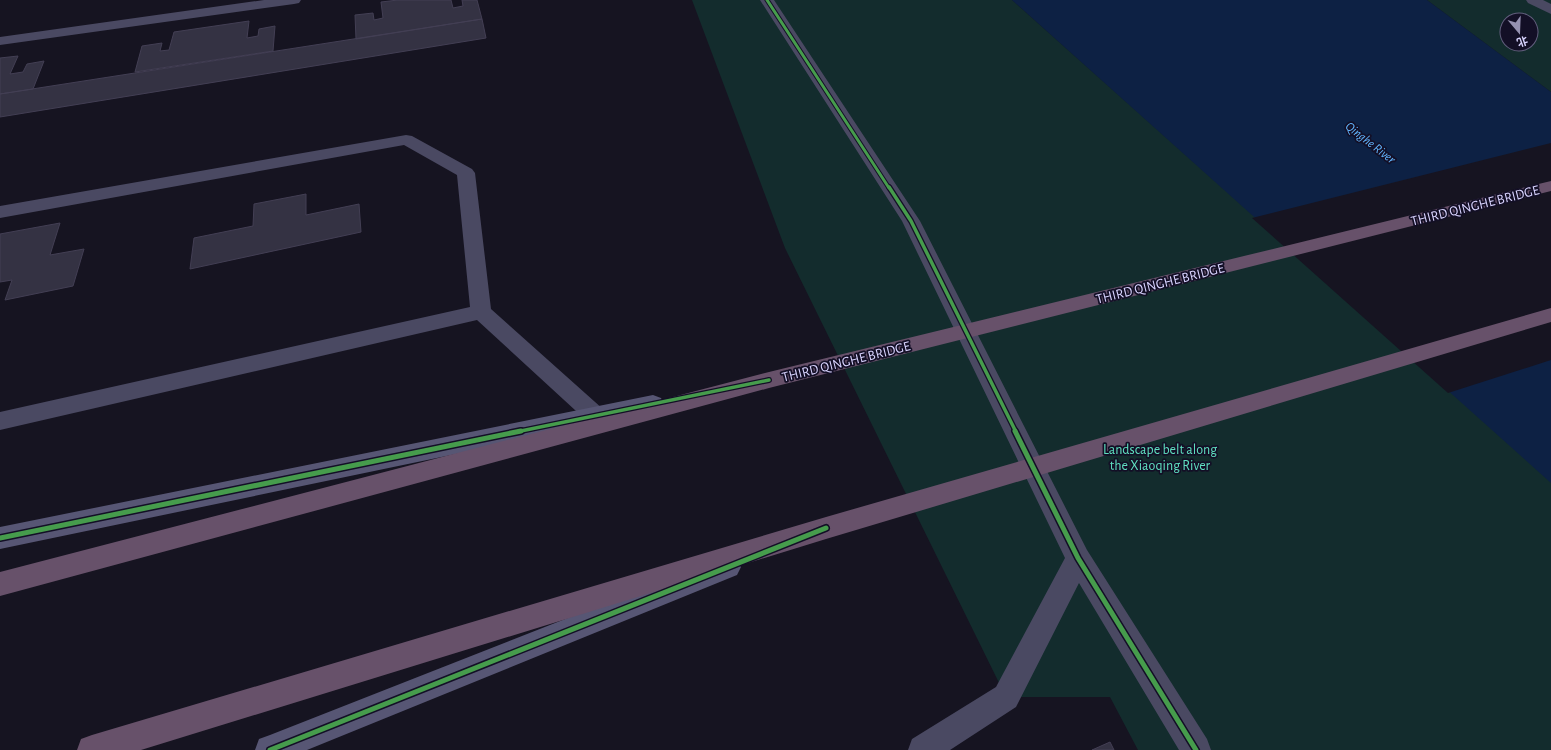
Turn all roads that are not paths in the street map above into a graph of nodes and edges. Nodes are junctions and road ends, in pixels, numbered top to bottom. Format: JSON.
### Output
{"nodes":[{"id":1,"x":294,"y":0,"type":"edge"},
{"id":2,"x":766,"y":0,"type":"edge"},
{"id":3,"x":1533,"y":0,"type":"edge"},
{"id":4,"x":1551,"y":10,"type":"edge"},
{"id":5,"x":0,"y":41,"type":"edge"},
{"id":6,"x":1551,"y":186,"type":"edge"},
{"id":7,"x":0,"y":212,"type":"edge"},
{"id":8,"x":481,"y":312,"type":"junction"},
{"id":9,"x":1551,"y":315,"type":"edge"},
{"id":10,"x":769,"y":380,"type":"junction"},
{"id":11,"x":596,"y":416,"type":"junction"},
{"id":12,"x":0,"y":421,"type":"edge"},
{"id":13,"x":826,"y":528,"type":"junction"},
{"id":14,"x":0,"y":538,"type":"edge"},
{"id":15,"x":1078,"y":558,"type":"junction"},
{"id":16,"x":0,"y":584,"type":"edge"},
{"id":17,"x":92,"y":750,"type":"edge"},
{"id":18,"x":270,"y":750,"type":"edge"},
{"id":19,"x":923,"y":750,"type":"edge"},
{"id":20,"x":1196,"y":750,"type":"edge"}],
"edges":[{"from":1,"to":5,"type":"street"},
{"from":2,"to":15,"type":"street"},
{"from":3,"to":4,"type":"street"},
{"from":6,"to":10,"type":"highway","name":"THIRD QINGHE BRIDGE"},
{"from":7,"to":8,"type":"street"},
{"from":8,"to":11,"type":"street"},
{"from":8,"to":12,"type":"street"},
{"from":9,"to":13,"type":"highway"},
{"from":10,"to":11,"type":"street"},
{"from":10,"to":16,"type":"highway","name":"THIRD QINGHE BRIDGE"},
{"from":11,"to":14,"type":"street"},
{"from":13,"to":17,"type":"highway"},
{"from":13,"to":18,"type":"street"},
{"from":15,"to":19,"type":"street"},
{"from":15,"to":20,"type":"street"}]}
